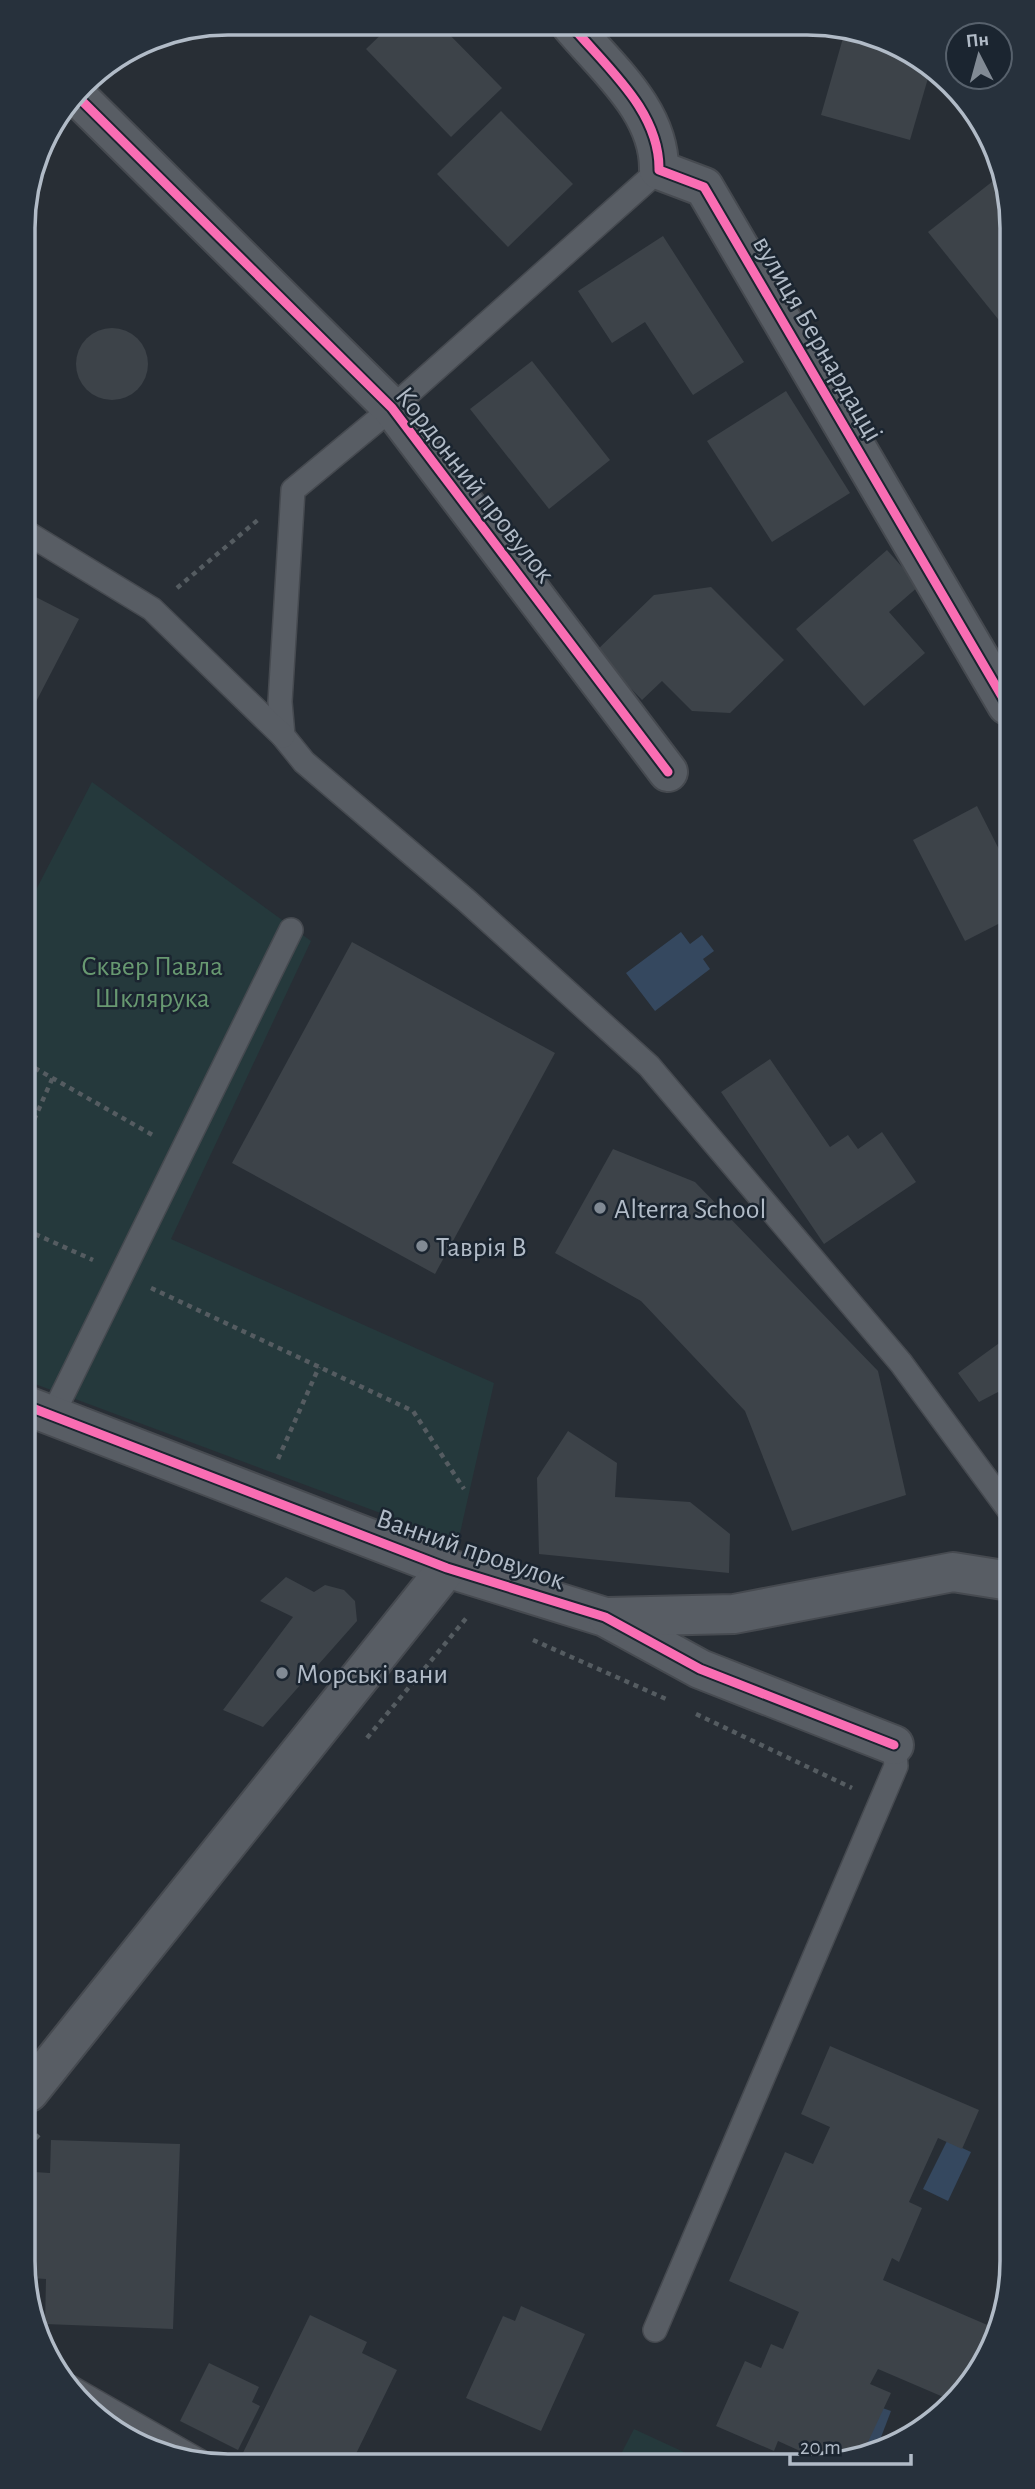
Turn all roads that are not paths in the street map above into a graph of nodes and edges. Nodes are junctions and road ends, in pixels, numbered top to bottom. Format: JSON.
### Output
{"nodes":[{"id":1,"x":579,"y":35,"type":"edge"},
{"id":2,"x":83,"y":102,"type":"edge"},
{"id":3,"x":659,"y":170,"type":"junction"},
{"id":4,"x":393,"y":408,"type":"junction"},
{"id":5,"x":35,"y":538,"type":"edge"},
{"id":6,"x":1000,"y":693,"type":"edge"},
{"id":7,"x":284,"y":736,"type":"junction"},
{"id":8,"x":668,"y":772,"type":"dead end"},
{"id":9,"x":291,"y":930,"type":"dead end"},
{"id":10,"x":39,"y":1411,"type":"edge"},
{"id":11,"x":1000,"y":1498,"type":"edge"},
{"id":12,"x":447,"y":1568,"type":"junction"},
{"id":13,"x":1000,"y":1580,"type":"edge"},
{"id":14,"x":606,"y":1617,"type":"junction"},
{"id":15,"x":894,"y":1745,"type":"joint"},
{"id":16,"x":38,"y":2109,"type":"edge"},
{"id":17,"x":654,"y":2330,"type":"dead end"},
{"id":18,"x":98,"y":2403,"type":"edge"},
{"id":19,"x":172,"y":2446,"type":"edge"}],
"edges":[{"from":1,"to":3,"type":"street"},
{"from":2,"to":4,"type":"street","name":"Кордонний провулок"},
{"from":3,"to":4,"type":"lane"},
{"from":3,"to":6,"type":"street","name":"вулиця Бернардацці"},
{"from":4,"to":7,"type":"lane"},
{"from":4,"to":8,"type":"street","name":"Кордонний провулок"},
{"from":5,"to":7,"type":"lane"},
{"from":7,"to":11,"type":"lane"},
{"from":9,"to":10,"type":"lane"},
{"from":10,"to":12,"type":"street","name":"Ванний провулок"},
{"from":12,"to":14,"type":"street","name":"Ванний провулок"},
{"from":12,"to":16,"type":"street","name":"Ванний провулок"},
{"from":13,"to":14,"type":"street","name":"Ванний провулок"},
{"from":14,"to":15,"type":"street","name":"Ванний провулок"},
{"from":15,"to":17,"type":"lane"},
{"from":18,"to":19,"type":"lane"}]}
